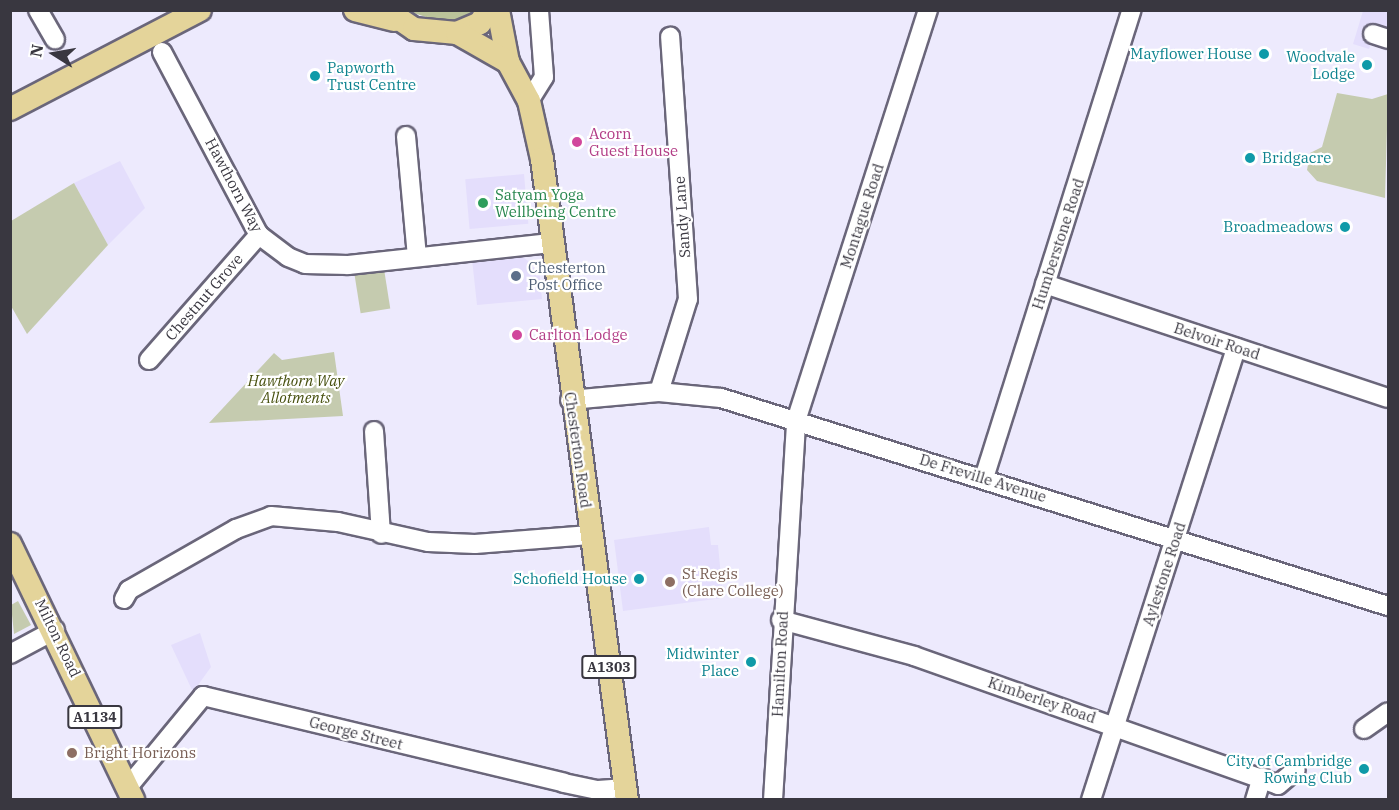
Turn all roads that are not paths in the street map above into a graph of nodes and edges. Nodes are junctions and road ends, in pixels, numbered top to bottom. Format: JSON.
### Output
{"nodes":[{"id":1,"x":38,"y":10,"type":"edge"},
{"id":2,"x":200,"y":10,"type":"edge"},
{"id":3,"x":355,"y":10,"type":"edge"},
{"id":4,"x":488,"y":10,"type":"edge"},
{"id":5,"x":498,"y":10,"type":"edge"},
{"id":6,"x":539,"y":10,"type":"edge"},
{"id":7,"x":928,"y":10,"type":"edge"},
{"id":8,"x":1132,"y":10,"type":"edge"},
{"id":9,"x":172,"y":15,"type":"edge"},
{"id":10,"x":390,"y":15,"type":"edge"},
{"id":11,"x":457,"y":33,"type":"junction"},
{"id":12,"x":669,"y":37,"type":"dead end"},
{"id":13,"x":55,"y":40,"type":"dead end"},
{"id":14,"x":162,"y":52,"type":"dead end"},
{"id":15,"x":508,"y":62,"type":"junction"},
{"id":16,"x":529,"y":101,"type":"junction"},
{"id":17,"x":10,"y":109,"type":"edge"},
{"id":18,"x":406,"y":136,"type":"dead end"},
{"id":19,"x":259,"y":235,"type":"junction"},
{"id":20,"x":551,"y":243,"type":"junction"},
{"id":21,"x":417,"y":257,"type":"junction"},
{"id":22,"x":1045,"y":284,"type":"junction"},
{"id":23,"x":1236,"y":348,"type":"junction"},
{"id":24,"x":149,"y":360,"type":"dead end"},
{"id":25,"x":659,"y":392,"type":"junction"},
{"id":26,"x":1389,"y":398,"type":"edge"},
{"id":27,"x":570,"y":400,"type":"junction"},
{"id":28,"x":796,"y":421,"type":"junction"},
{"id":29,"x":374,"y":431,"type":"dead end"},
{"id":30,"x":984,"y":478,"type":"junction"},
{"id":31,"x":381,"y":534,"type":"junction"},
{"id":32,"x":591,"y":535,"type":"junction"},
{"id":33,"x":1176,"y":540,"type":"junction"},
{"id":34,"x":10,"y":543,"type":"edge"},
{"id":35,"x":124,"y":600,"type":"dead end"},
{"id":36,"x":1389,"y":606,"type":"edge"},
{"id":37,"x":782,"y":620,"type":"junction"},
{"id":38,"x":55,"y":630,"type":"junction"},
{"id":39,"x":10,"y":654,"type":"edge"},
{"id":40,"x":1389,"y":712,"type":"edge"},
{"id":41,"x":1114,"y":725,"type":"junction"},
{"id":42,"x":1365,"y":729,"type":"dead end"},
{"id":43,"x":1296,"y":770,"type":"dead end"},
{"id":44,"x":1262,"y":777,"type":"junction"},
{"id":45,"x":130,"y":793,"type":"edge"},
{"id":46,"x":626,"y":794,"type":"edge"},
{"id":47,"x":773,"y":800,"type":"edge"},
{"id":48,"x":1091,"y":800,"type":"edge"},
{"id":49,"x":1256,"y":800,"type":"edge"}],
"edges":[{"from":1,"to":13,"type":"street"},
{"from":2,"to":9,"type":"main road"},
{"from":3,"to":10,"type":"main road"},
{"from":4,"to":11,"type":"main road"},
{"from":5,"to":15,"type":"main road","name":"Chesterton Road","number":"A1303"},
{"from":6,"to":16,"type":"street"},
{"from":7,"to":28,"type":"street","name":"Montague Road"},
{"from":8,"to":22,"type":"street","name":"Humberstone Road"},
{"from":9,"to":17,"type":"main road"},
{"from":10,"to":11,"type":"main road"},
{"from":11,"to":15,"type":"main road"},
{"from":12,"to":25,"type":"street","name":"Sandy Lane"},
{"from":14,"to":19,"type":"street","name":"Hawthorn Way"},
{"from":15,"to":16,"type":"main road","name":"Chesterton Road","number":"A1303"},
{"from":16,"to":20,"type":"main road","name":"Chesterton Road","number":"A1303"},
{"from":18,"to":21,"type":"street"},
{"from":19,"to":21,"type":"street","name":"Hawthorn Way"},
{"from":19,"to":24,"type":"street","name":"Chestnut Grove"},
{"from":20,"to":21,"type":"street","name":"Hawthorn Way"},
{"from":20,"to":27,"type":"main road","name":"Chesterton Road","number":"A1303"},
{"from":22,"to":23,"type":"street","name":"Belvoir Road"},
{"from":22,"to":30,"type":"street","name":"Humberstone Road"},
{"from":23,"to":26,"type":"street","name":"Belvoir Road"},
{"from":23,"to":33,"type":"street","name":"Aylestone Road"},
{"from":25,"to":27,"type":"street","name":"De Freville Avenue"},
{"from":25,"to":28,"type":"street","name":"De Freville Avenue"},
{"from":27,"to":32,"type":"main road","name":"Chesterton Road","number":"A1303"},
{"from":28,"to":30,"type":"street","name":"De Freville Avenue"},
{"from":28,"to":37,"type":"street","name":"Hamilton Road"},
{"from":29,"to":31,"type":"street"},
{"from":30,"to":33,"type":"street","name":"De Freville Avenue"},
{"from":31,"to":32,"type":"street"},
{"from":31,"to":35,"type":"street"},
{"from":32,"to":46,"type":"main road","name":"Chesterton Road","number":"A1303"},
{"from":33,"to":36,"type":"street","name":"De Freville Avenue"},
{"from":33,"to":41,"type":"street","name":"Aylestone Road"},
{"from":34,"to":38,"type":"main road","name":"Milton Road","number":"A1134"},
{"from":37,"to":41,"type":"street","name":"Kimberley Road"},
{"from":37,"to":47,"type":"street","name":"Hamilton Road"},
{"from":38,"to":39,"type":"street"},
{"from":38,"to":45,"type":"main road","name":"Milton Road","number":"A1134"},
{"from":40,"to":42,"type":"street"},
{"from":41,"to":44,"type":"street","name":"Kimberley Road"},
{"from":41,"to":48,"type":"street","name":"Aylestone Road"},
{"from":43,"to":44,"type":"street","name":"Kimberley Road"},
{"from":44,"to":49,"type":"street"},
{"from":45,"to":46,"type":"street","name":"George Street"}]}
